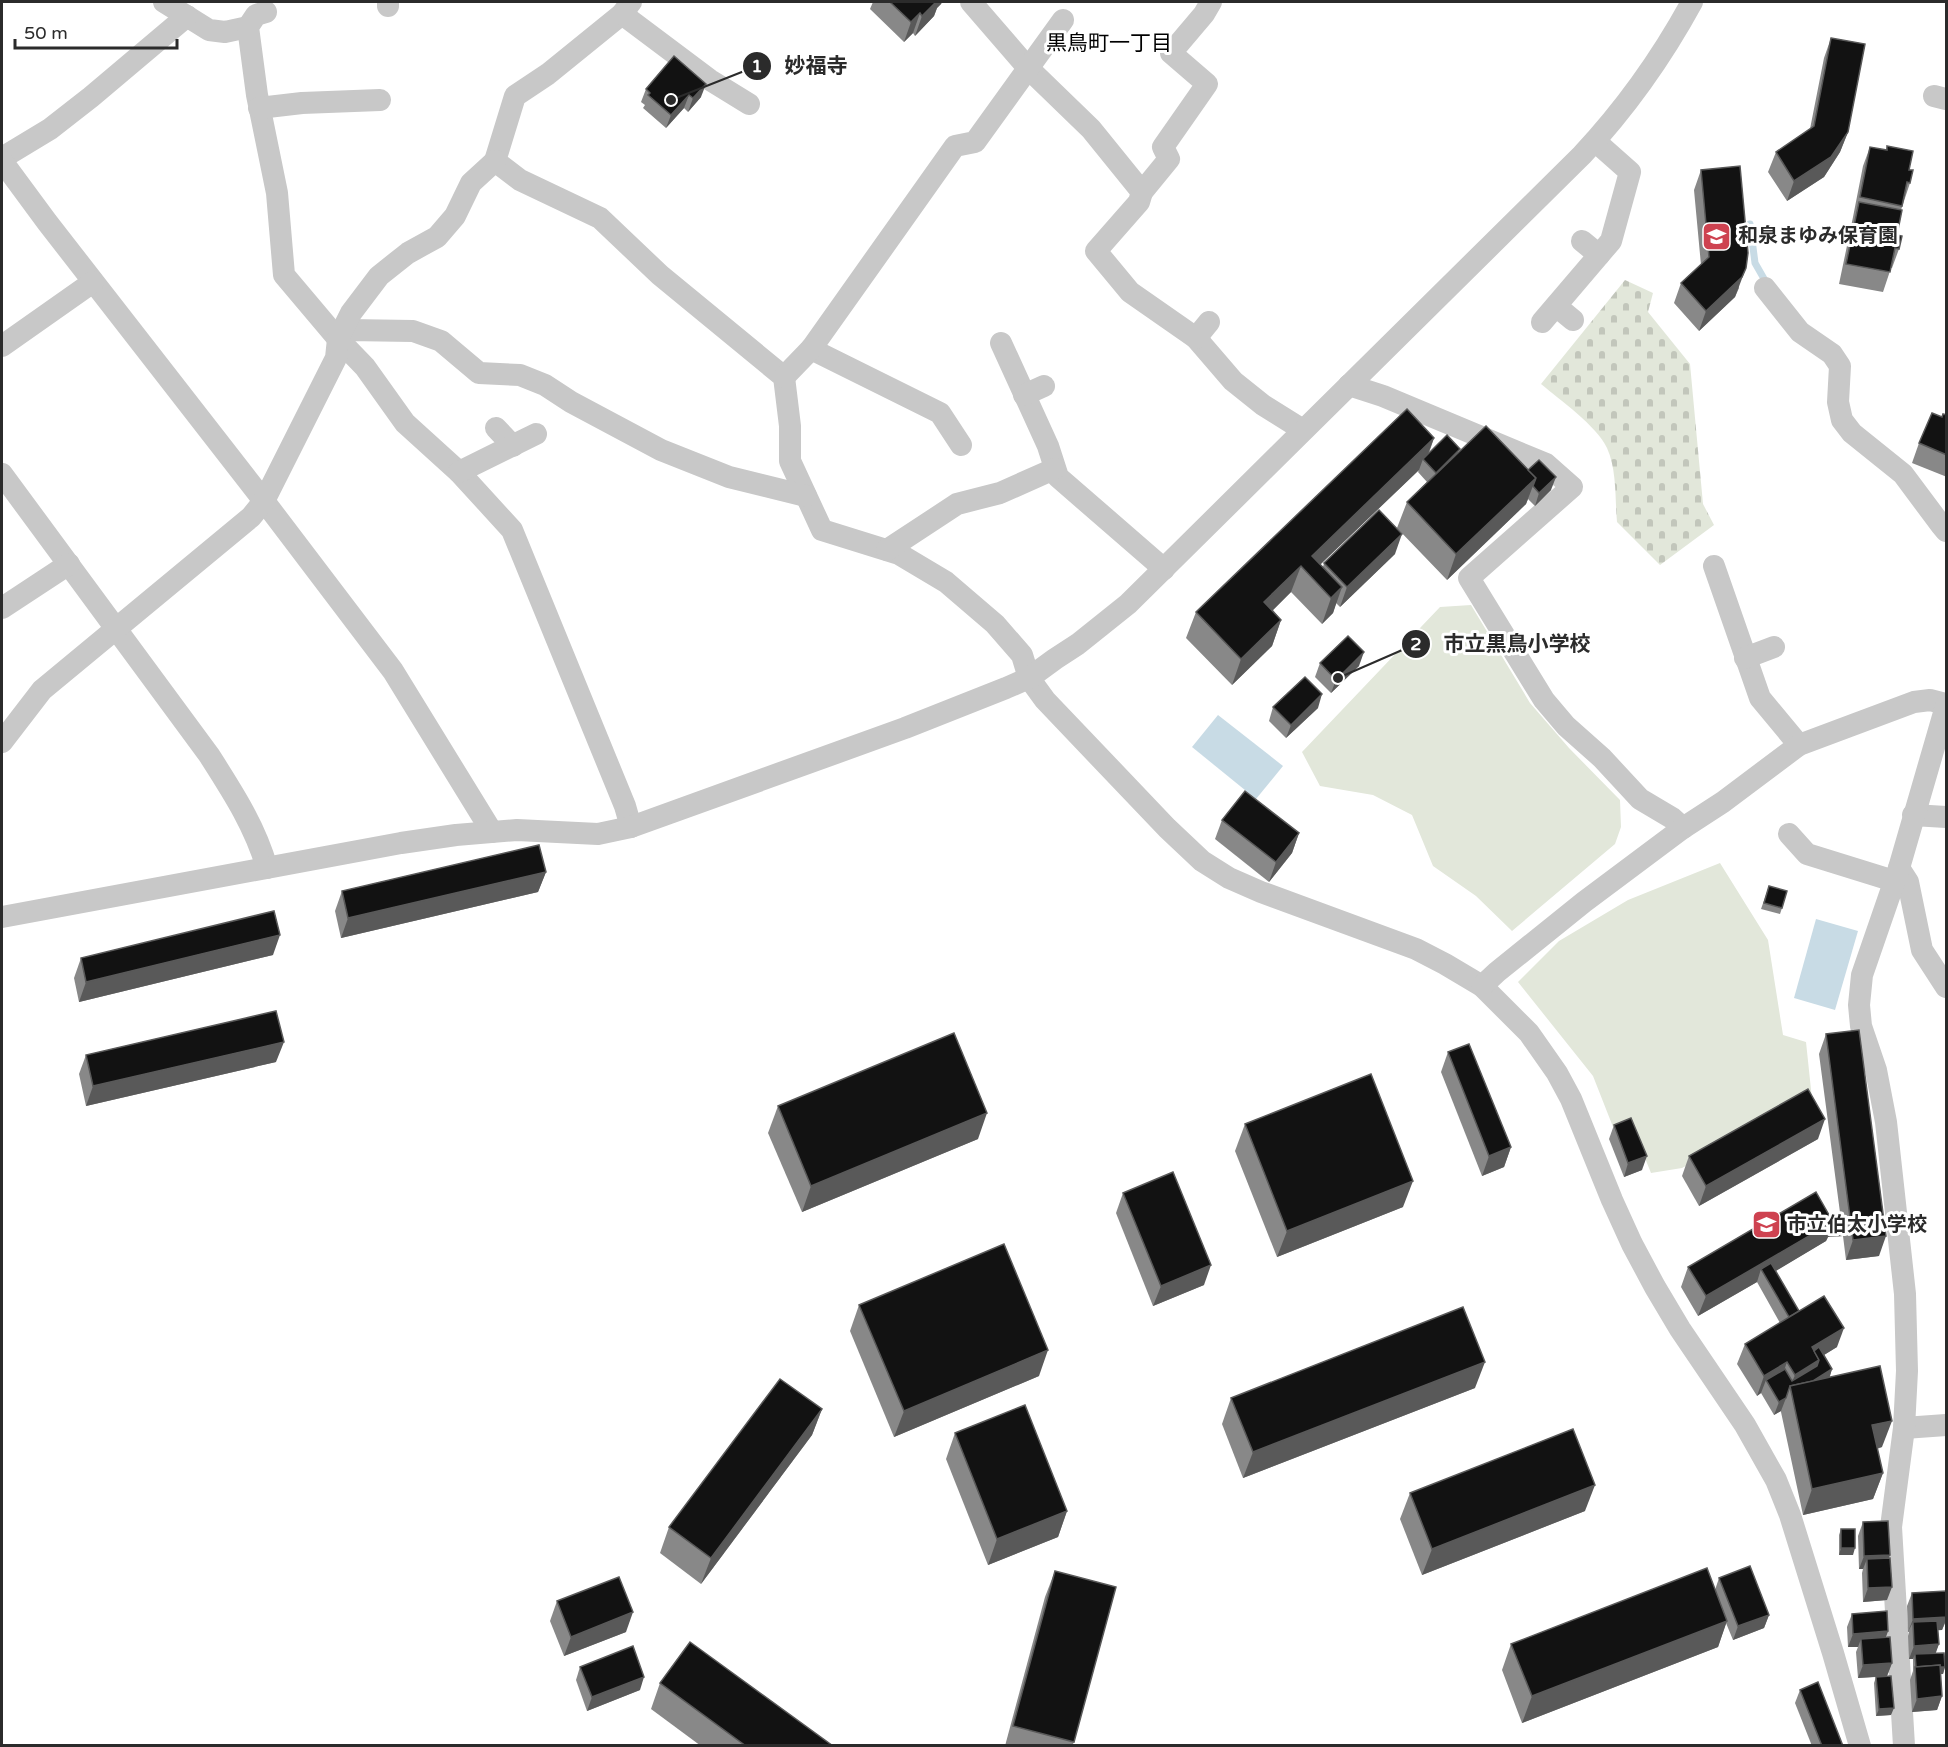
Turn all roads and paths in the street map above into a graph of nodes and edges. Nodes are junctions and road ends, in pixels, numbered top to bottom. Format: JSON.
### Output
{"nodes":[{"id":1,"x":164,"y":2,"type":"edge"},
{"id":2,"x":971,"y":2,"type":"edge"},
{"id":3,"x":1211,"y":2,"type":"edge"},
{"id":4,"x":1692,"y":2,"type":"edge"},
{"id":5,"x":263,"y":5,"type":"edge"},
{"id":6,"x":626,"y":8,"type":"edge"},
{"id":7,"x":187,"y":16,"type":"junction"},
{"id":8,"x":1063,"y":20,"type":"dead end"},
{"id":9,"x":248,"y":27,"type":"junction"},
{"id":10,"x":1029,"y":68,"type":"junction"},
{"id":11,"x":381,"y":99,"type":"dead end"},
{"id":12,"x":750,"y":104,"type":"dead end"},
{"id":13,"x":259,"y":108,"type":"junction"},
{"id":14,"x":1595,"y":141,"type":"junction"},
{"id":15,"x":2,"y":159,"type":"edge"},
{"id":16,"x":495,"y":161,"type":"junction"},
{"id":17,"x":1142,"y":192,"type":"junction"},
{"id":18,"x":93,"y":282,"type":"junction"},
{"id":19,"x":1765,"y":288,"type":"dead end"},
{"id":20,"x":1557,"y":316,"type":"dead end"},
{"id":21,"x":338,"y":339,"type":"junction"},
{"id":22,"x":1001,"y":343,"type":"dead end"},
{"id":23,"x":2,"y":346,"type":"edge"},
{"id":24,"x":811,"y":350,"type":"junction"},
{"id":25,"x":784,"y":377,"type":"junction"},
{"id":26,"x":1349,"y":385,"type":"junction"},
{"id":27,"x":496,"y":428,"type":"dead end"},
{"id":28,"x":1303,"y":430,"type":"junction"},
{"id":29,"x":536,"y":434,"type":"dead end"},
{"id":30,"x":961,"y":445,"type":"dead end"},
{"id":31,"x":513,"y":446,"type":"junction"},
{"id":32,"x":1054,"y":469,"type":"junction"},
{"id":33,"x":459,"y":472,"type":"junction"},
{"id":34,"x":2,"y":474,"type":"edge"},
{"id":35,"x":806,"y":496,"type":"junction"},
{"id":36,"x":264,"y":501,"type":"junction"},
{"id":37,"x":1947,"y":531,"type":"edge"},
{"id":38,"x":887,"y":550,"type":"junction"},
{"id":39,"x":69,"y":564,"type":"junction"},
{"id":40,"x":1714,"y":566,"type":"dead end"},
{"id":41,"x":1164,"y":568,"type":"junction"},
{"id":42,"x":2,"y":608,"type":"edge"},
{"id":43,"x":115,"y":629,"type":"junction"},
{"id":44,"x":1774,"y":647,"type":"dead end"},
{"id":45,"x":1745,"y":658,"type":"junction"},
{"id":46,"x":1029,"y":678,"type":"junction"},
{"id":47,"x":1947,"y":705,"type":"edge"},
{"id":48,"x":2,"y":742,"type":"edge"},
{"id":49,"x":1799,"y":745,"type":"junction"},
{"id":50,"x":1913,"y":814,"type":"junction"},
{"id":51,"x":1947,"y":817,"type":"edge"},
{"id":52,"x":631,"y":827,"type":"junction"},
{"id":53,"x":1683,"y":828,"type":"junction"},
{"id":54,"x":492,"y":832,"type":"junction"},
{"id":55,"x":1789,"y":834,"type":"dead end"},
{"id":56,"x":267,"y":868,"type":"junction"},
{"id":57,"x":1897,"y":874,"type":"junction"},
{"id":58,"x":2,"y":916,"type":"edge"},
{"id":59,"x":1482,"y":986,"type":"junction"},
{"id":60,"x":1947,"y":987,"type":"edge"},
{"id":61,"x":1947,"y":1425,"type":"edge"},
{"id":62,"x":1904,"y":1428,"type":"junction"},
{"id":63,"x":1860,"y":1746,"type":"edge"},
{"id":64,"x":1904,"y":1746,"type":"edge"}],
"edges":[{"from":1,"to":7,"type":"street"},
{"from":2,"to":10,"type":"street"},
{"from":3,"to":17,"type":"street"},
{"from":4,"to":14,"type":"street"},
{"from":5,"to":9,"type":"street"},
{"from":6,"to":12,"type":"street"},
{"from":6,"to":16,"type":"street"},
{"from":7,"to":9,"type":"street"},
{"from":7,"to":15,"type":"street"},
{"from":8,"to":10,"type":"street"},
{"from":9,"to":13,"type":"street"},
{"from":10,"to":17,"type":"street"},
{"from":10,"to":24,"type":"street"},
{"from":11,"to":13,"type":"street"},
{"from":13,"to":21,"type":"street"},
{"from":14,"to":20,"type":"street"},
{"from":14,"to":26,"type":"street"},
{"from":15,"to":18,"type":"street"},
{"from":16,"to":21,"type":"street"},
{"from":16,"to":25,"type":"street"},
{"from":17,"to":28,"type":"street"},
{"from":18,"to":23,"type":"street"},
{"from":18,"to":36,"type":"street"},
{"from":19,"to":37,"type":"street"},
{"from":21,"to":33,"type":"street"},
{"from":21,"to":35,"type":"street"},
{"from":21,"to":36,"type":"street"},
{"from":22,"to":32,"type":"street"},
{"from":24,"to":25,"type":"street"},
{"from":24,"to":30,"type":"street"},
{"from":25,"to":35,"type":"street"},
{"from":26,"to":28,"type":"street"},
{"from":26,"to":53,"type":"street"},
{"from":27,"to":31,"type":"street"},
{"from":28,"to":41,"type":"street"},
{"from":29,"to":31,"type":"street"},
{"from":31,"to":33,"type":"street"},
{"from":32,"to":38,"type":"street"},
{"from":32,"to":41,"type":"street"},
{"from":33,"to":52,"type":"street"},
{"from":34,"to":39,"type":"street"},
{"from":35,"to":38,"type":"street"},
{"from":36,"to":43,"type":"street"},
{"from":36,"to":54,"type":"street"},
{"from":38,"to":46,"type":"street"},
{"from":39,"to":42,"type":"street"},
{"from":39,"to":43,"type":"street"},
{"from":40,"to":45,"type":"street"},
{"from":41,"to":46,"type":"street"},
{"from":43,"to":48,"type":"street"},
{"from":43,"to":56,"type":"street"},
{"from":44,"to":45,"type":"street"},
{"from":45,"to":49,"type":"street"},
{"from":46,"to":52,"type":"street"},
{"from":46,"to":59,"type":"street"},
{"from":47,"to":49,"type":"street"},
{"from":47,"to":50,"type":"street"},
{"from":49,"to":53,"type":"street"},
{"from":50,"to":51,"type":"street"},
{"from":50,"to":57,"type":"street"},
{"from":52,"to":54,"type":"street"},
{"from":53,"to":59,"type":"street"},
{"from":54,"to":56,"type":"street"},
{"from":55,"to":57,"type":"street"},
{"from":56,"to":58,"type":"street"},
{"from":57,"to":60,"type":"street"},
{"from":57,"to":62,"type":"street"},
{"from":59,"to":63,"type":"street"},
{"from":61,"to":62,"type":"street"},
{"from":62,"to":64,"type":"street"}]}
